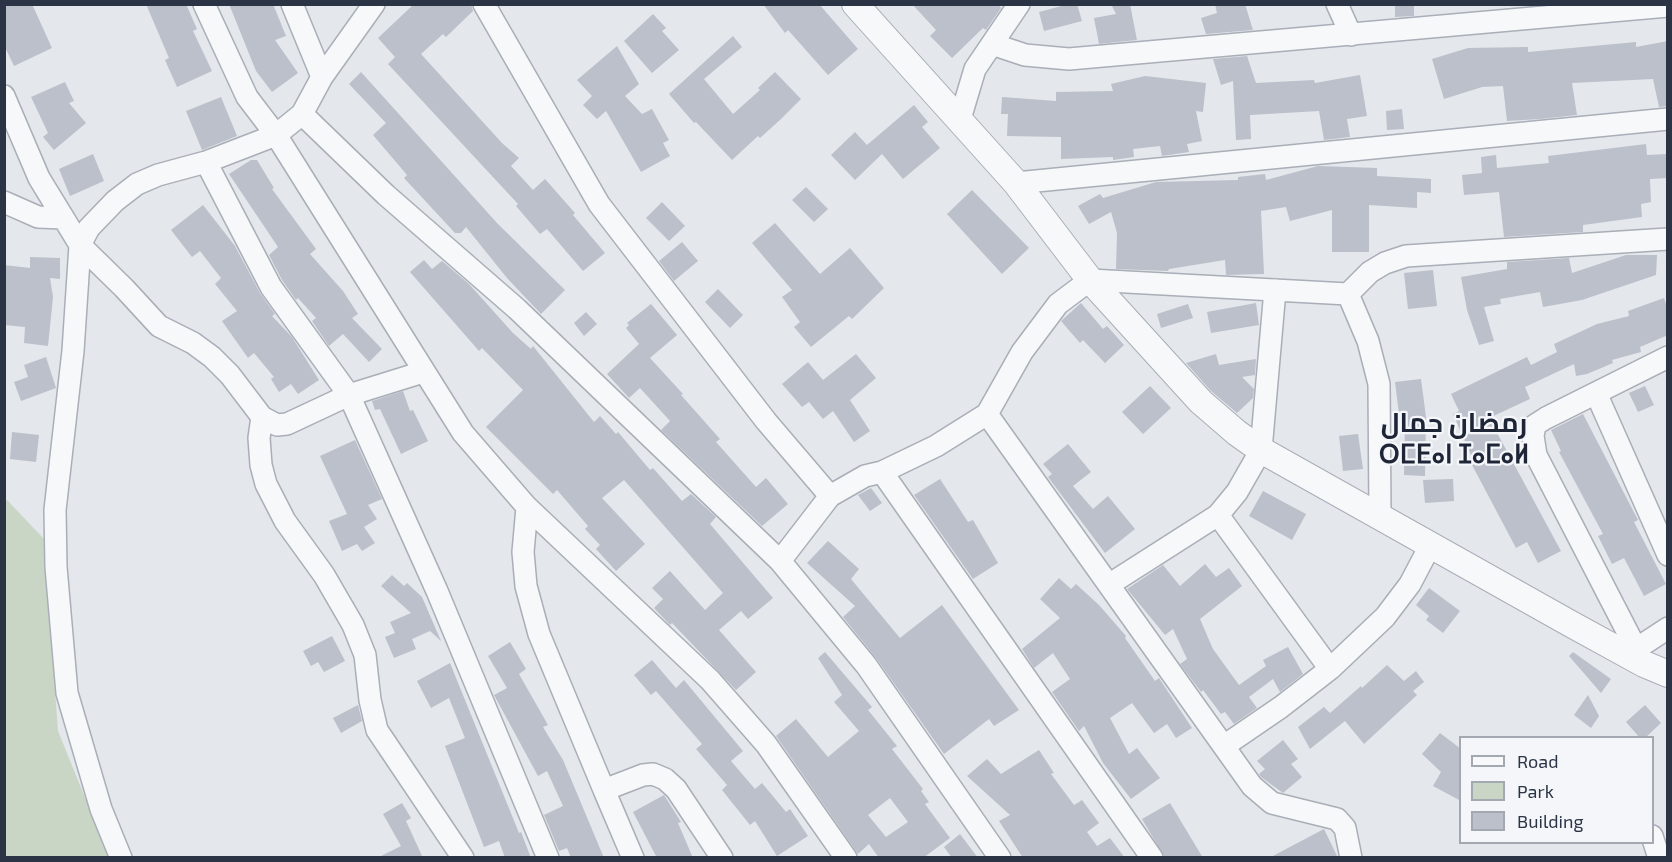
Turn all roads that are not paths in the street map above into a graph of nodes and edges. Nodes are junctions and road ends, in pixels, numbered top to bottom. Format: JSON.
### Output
{"nodes":[{"id":1,"x":204,"y":4,"type":"edge"},
{"id":2,"x":292,"y":4,"type":"edge"},
{"id":3,"x":484,"y":4,"type":"edge"},
{"id":4,"x":855,"y":4,"type":"edge"},
{"id":5,"x":1019,"y":4,"type":"edge"},
{"id":6,"x":1337,"y":4,"type":"edge"},
{"id":7,"x":373,"y":5,"type":"edge"},
{"id":8,"x":1668,"y":6,"type":"edge"},
{"id":9,"x":1351,"y":35,"type":"junction"},
{"id":10,"x":992,"y":44,"type":"junction"},
{"id":11,"x":322,"y":77,"type":"junction"},
{"id":12,"x":4,"y":96,"type":"edge"},
{"id":13,"x":302,"y":114,"type":"junction"},
{"id":14,"x":960,"y":119,"type":"junction"},
{"id":15,"x":1668,"y":119,"type":"edge"},
{"id":16,"x":276,"y":135,"type":"junction"},
{"id":17,"x":206,"y":162,"type":"junction"},
{"id":18,"x":1016,"y":183,"type":"junction"},
{"id":19,"x":4,"y":202,"type":"edge"},
{"id":20,"x":63,"y":218,"type":"junction"},
{"id":21,"x":1668,"y":239,"type":"edge"},
{"id":22,"x":80,"y":245,"type":"junction"},
{"id":23,"x":1090,"y":280,"type":"junction"},
{"id":24,"x":1275,"y":290,"type":"junction"},
{"id":25,"x":1348,"y":294,"type":"junction"},
{"id":26,"x":1668,"y":357,"type":"edge"},
{"id":27,"x":423,"y":372,"type":"junction"},
{"id":28,"x":1596,"y":393,"type":"junction"},
{"id":29,"x":349,"y":395,"type":"junction"},
{"id":30,"x":987,"y":414,"type":"junction"},
{"id":31,"x":262,"y":417,"type":"junction"},
{"id":32,"x":1261,"y":450,"type":"junction"},
{"id":33,"x":882,"y":472,"type":"junction"},
{"id":34,"x":830,"y":496,"type":"junction"},
{"id":35,"x":527,"y":507,"type":"junction"},
{"id":36,"x":1380,"y":514,"type":"junction"},
{"id":37,"x":1218,"y":515,"type":"junction"},
{"id":38,"x":1431,"y":544,"type":"junction"},
{"id":39,"x":1668,"y":555,"type":"edge"},
{"id":40,"x":780,"y":561,"type":"junction"},
{"id":41,"x":1110,"y":584,"type":"junction"},
{"id":42,"x":1668,"y":628,"type":"edge"},
{"id":43,"x":1640,"y":656,"type":"junction"},
{"id":44,"x":1330,"y":669,"type":"junction"},
{"id":45,"x":1668,"y":674,"type":"edge"},
{"id":46,"x":1224,"y":746,"type":"junction"},
{"id":47,"x":604,"y":790,"type":"junction"},
{"id":48,"x":1654,"y":840,"type":"edge"},
{"id":49,"x":121,"y":858,"type":"edge"},
{"id":50,"x":463,"y":858,"type":"edge"},
{"id":51,"x":548,"y":858,"type":"edge"},
{"id":52,"x":633,"y":858,"type":"edge"},
{"id":53,"x":722,"y":858,"type":"edge"},
{"id":54,"x":846,"y":858,"type":"edge"},
{"id":55,"x":1000,"y":858,"type":"edge"},
{"id":56,"x":1152,"y":858,"type":"edge"},
{"id":57,"x":1352,"y":858,"type":"edge"},
{"id":58,"x":1659,"y":858,"type":"edge"}],
"edges":[{"from":1,"to":16,"type":"street"},
{"from":2,"to":11,"type":"street"},
{"from":3,"to":34,"type":"street"},
{"from":4,"to":14,"type":"street"},
{"from":5,"to":10,"type":"street"},
{"from":6,"to":9,"type":"street"},
{"from":7,"to":11,"type":"street"},
{"from":8,"to":9,"type":"street"},
{"from":9,"to":10,"type":"street"},
{"from":10,"to":14,"type":"street"},
{"from":11,"to":13,"type":"street"},
{"from":12,"to":20,"type":"street"},
{"from":13,"to":16,"type":"street"},
{"from":13,"to":40,"type":"street"},
{"from":14,"to":18,"type":"street"},
{"from":15,"to":18,"type":"street"},
{"from":16,"to":17,"type":"street"},
{"from":16,"to":27,"type":"street"},
{"from":17,"to":22,"type":"street"},
{"from":17,"to":29,"type":"street"},
{"from":18,"to":23,"type":"street"},
{"from":19,"to":20,"type":"street"},
{"from":20,"to":22,"type":"street"},
{"from":21,"to":25,"type":"street"},
{"from":22,"to":31,"type":"street"},
{"from":22,"to":49,"type":"street"},
{"from":23,"to":24,"type":"street"},
{"from":23,"to":30,"type":"street"},
{"from":23,"to":32,"type":"street"},
{"from":24,"to":25,"type":"street"},
{"from":24,"to":32,"type":"street"},
{"from":25,"to":36,"type":"street"},
{"from":26,"to":28,"type":"street"},
{"from":27,"to":29,"type":"street"},
{"from":27,"to":35,"type":"street"},
{"from":28,"to":39,"type":"street"},
{"from":28,"to":43,"type":"street"},
{"from":29,"to":31,"type":"street"},
{"from":29,"to":51,"type":"street"},
{"from":30,"to":33,"type":"street"},
{"from":30,"to":41,"type":"street"},
{"from":31,"to":50,"type":"street"},
{"from":32,"to":36,"type":"street"},
{"from":32,"to":37,"type":"street"},
{"from":33,"to":34,"type":"street"},
{"from":33,"to":56,"type":"street"},
{"from":34,"to":40,"type":"street"},
{"from":35,"to":47,"type":"street"},
{"from":35,"to":54,"type":"street"},
{"from":36,"to":38,"type":"street"},
{"from":37,"to":41,"type":"street"},
{"from":37,"to":44,"type":"street"},
{"from":38,"to":43,"type":"street"},
{"from":38,"to":44,"type":"street"},
{"from":40,"to":55,"type":"street"},
{"from":41,"to":46,"type":"street"},
{"from":42,"to":43,"type":"street"},
{"from":43,"to":45,"type":"street"},
{"from":44,"to":46,"type":"street"},
{"from":46,"to":57,"type":"street"},
{"from":47,"to":52,"type":"street"},
{"from":47,"to":53,"type":"street"},
{"from":48,"to":58,"type":"street"}]}
